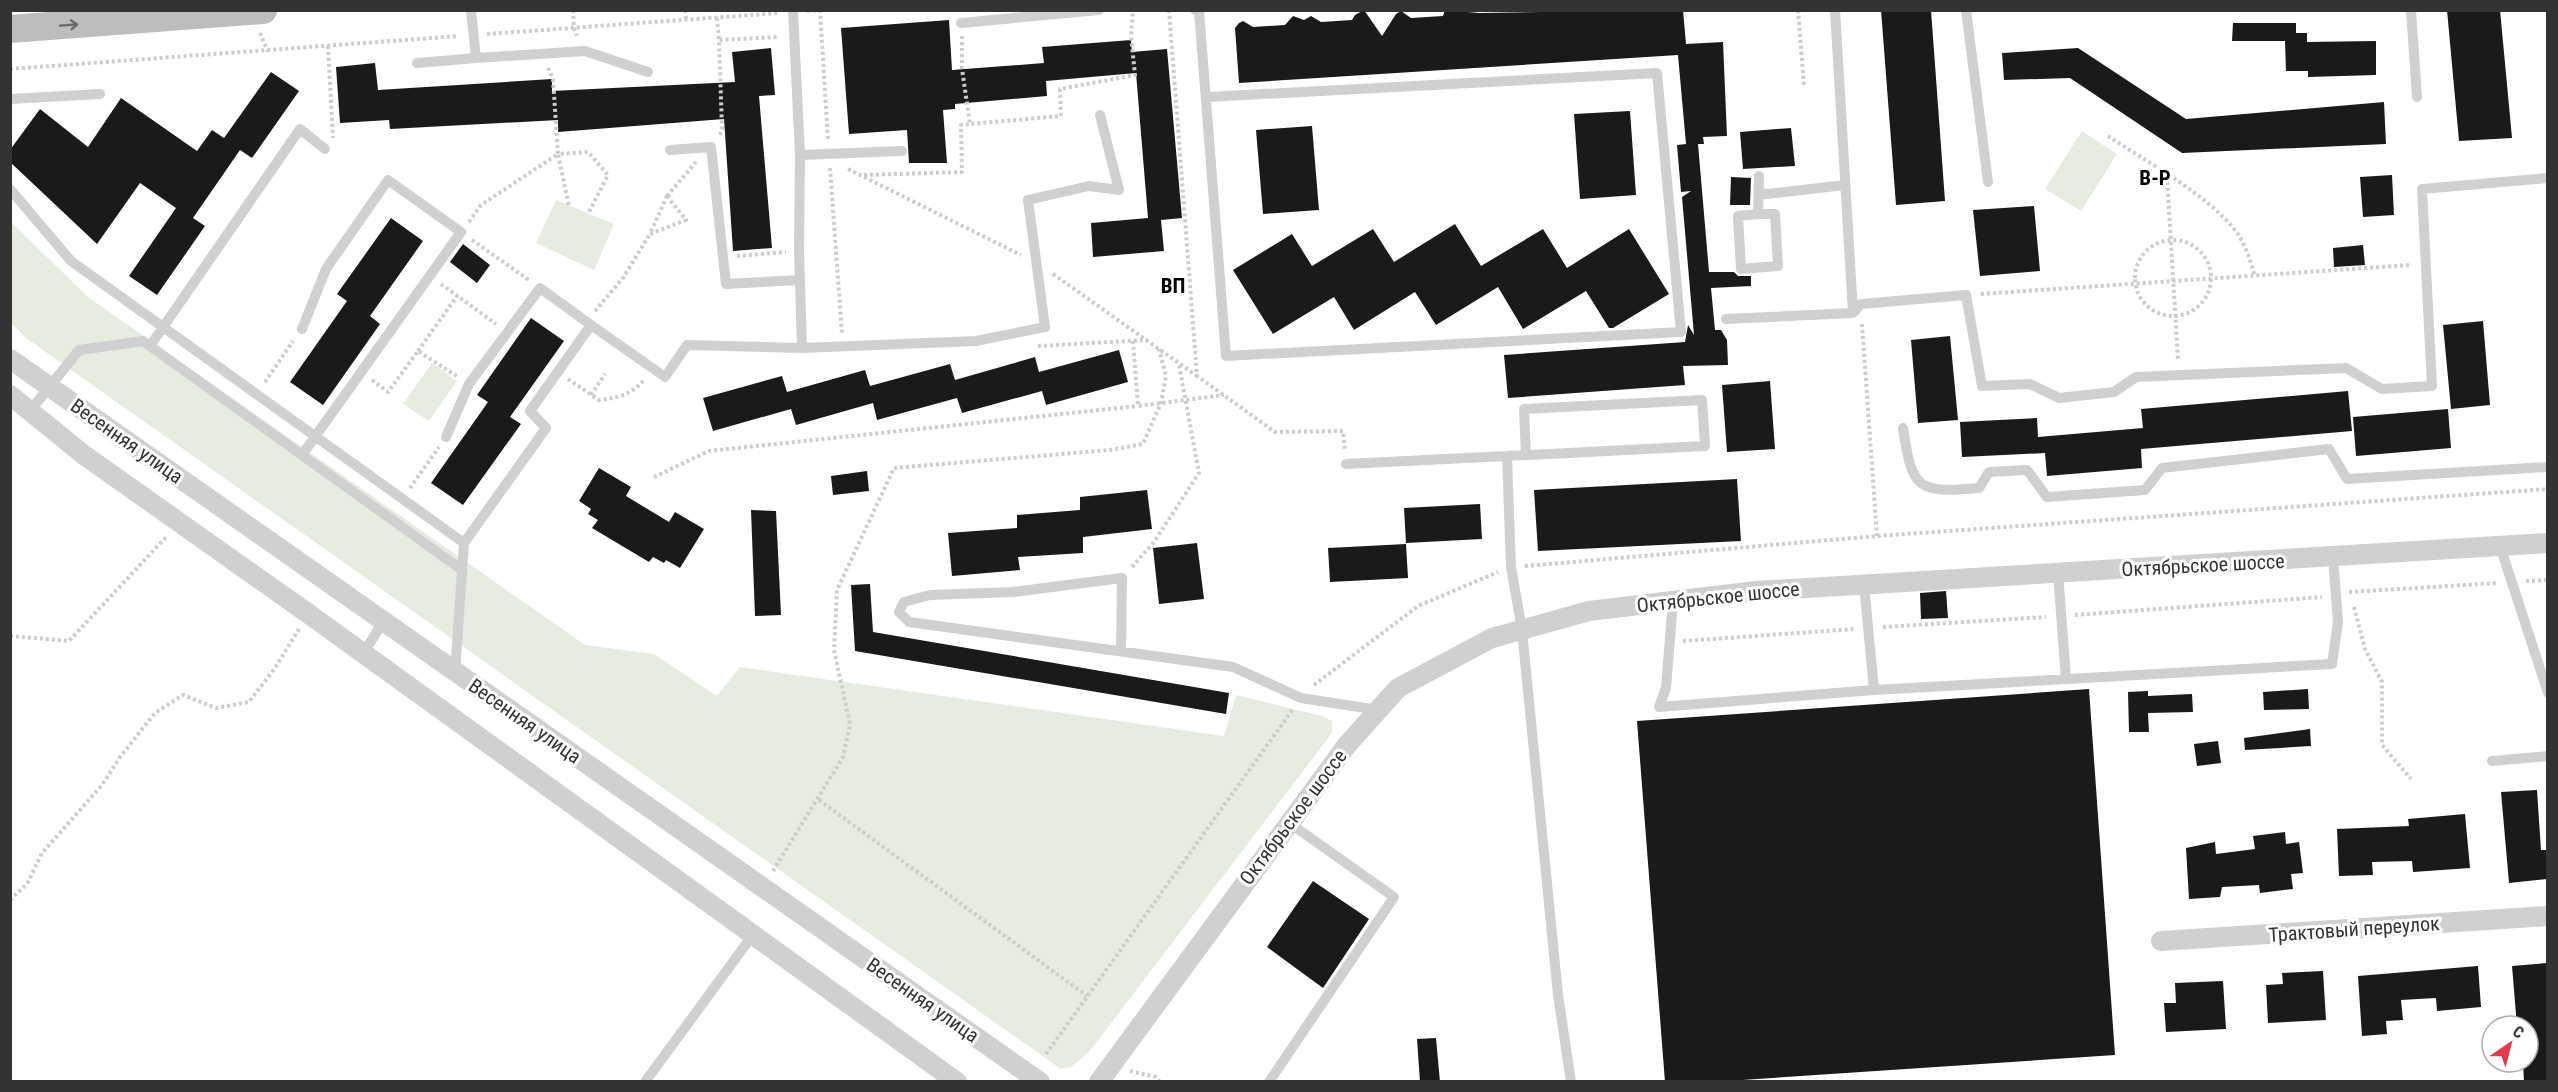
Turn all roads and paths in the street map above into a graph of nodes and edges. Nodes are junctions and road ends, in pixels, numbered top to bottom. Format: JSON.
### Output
{"nodes":[{"id":1,"x":263,"y":10,"type":"edge"},
{"id":2,"x":471,"y":10,"type":"edge"},
{"id":3,"x":573,"y":10,"type":"edge"},
{"id":4,"x":685,"y":10,"type":"edge"},
{"id":5,"x":1099,"y":10,"type":"edge"},
{"id":6,"x":1133,"y":10,"type":"edge"},
{"id":7,"x":1195,"y":10,"type":"edge"},
{"id":8,"x":1798,"y":10,"type":"edge"},
{"id":9,"x":1835,"y":10,"type":"edge"},
{"id":10,"x":1966,"y":10,"type":"edge"},
{"id":11,"x":2411,"y":10,"type":"edge"},
{"id":12,"x":793,"y":11,"type":"edge"},
{"id":13,"x":821,"y":11,"type":"edge"},
{"id":14,"x":717,"y":18,"type":"junction"},
{"id":15,"x":686,"y":20,"type":"junction"},
{"id":16,"x":961,"y":23,"type":"joint"},
{"id":17,"x":573,"y":28,"type":"junction"},
{"id":18,"x":10,"y":29,"type":"edge"},
{"id":19,"x":473,"y":35,"type":"junction"},
{"id":20,"x":719,"y":40,"type":"junction"},
{"id":21,"x":779,"y":45,"type":"dead end"},
{"id":22,"x":328,"y":46,"type":"junction"},
{"id":23,"x":585,"y":51,"type":"junction"},
{"id":24,"x":542,"y":54,"type":"junction"},
{"id":25,"x":476,"y":58,"type":"junction"},
{"id":26,"x":417,"y":63,"type":"dead end"},
{"id":27,"x":10,"y":69,"type":"edge"},
{"id":28,"x":648,"y":72,"type":"dead end"},
{"id":29,"x":1804,"y":86,"type":"dead end"},
{"id":30,"x":100,"y":94,"type":"dead end"},
{"id":31,"x":1207,"y":97,"type":"junction"},
{"id":32,"x":2417,"y":97,"type":"dead end"},
{"id":33,"x":10,"y":99,"type":"edge"},
{"id":34,"x":1100,"y":115,"type":"dead end"},
{"id":35,"x":970,"y":124,"type":"junction"},
{"id":36,"x":2108,"y":136,"type":"dead end"},
{"id":37,"x":711,"y":147,"type":"junction"},
{"id":38,"x":325,"y":149,"type":"joint"},
{"id":39,"x":670,"y":150,"type":"dead end"},
{"id":40,"x":902,"y":151,"type":"dead end"},
{"id":41,"x":558,"y":154,"type":"junction"},
{"id":42,"x":800,"y":154,"type":"junction"},
{"id":43,"x":829,"y":156,"type":"junction"},
{"id":44,"x":861,"y":175,"type":"junction"},
{"id":45,"x":1759,"y":176,"type":"dead end"},
{"id":46,"x":2167,"y":176,"type":"junction"},
{"id":47,"x":2547,"y":178,"type":"edge"},
{"id":48,"x":1988,"y":182,"type":"dead end"},
{"id":49,"x":1845,"y":185,"type":"junction"},
{"id":50,"x":10,"y":189,"type":"edge"},
{"id":51,"x":1758,"y":195,"type":"junction"},
{"id":52,"x":667,"y":196,"type":"junction"},
{"id":53,"x":569,"y":206,"type":"dead end"},
{"id":54,"x":588,"y":214,"type":"dead end"},
{"id":55,"x":1758,"y":214,"type":"junction"},
{"id":56,"x":461,"y":232,"type":"junction"},
{"id":57,"x":650,"y":234,"type":"junction"},
{"id":58,"x":2171,"y":239,"type":"junction"},
{"id":59,"x":799,"y":251,"type":"junction"},
{"id":60,"x":723,"y":257,"type":"junction"},
{"id":61,"x":1037,"y":263,"type":"junction"},
{"id":62,"x":2425,"y":264,"type":"junction"},
{"id":63,"x":2255,"y":276,"type":"junction"},
{"id":64,"x":431,"y":277,"type":"junction"},
{"id":65,"x":2212,"y":279,"type":"junction"},
{"id":66,"x":800,"y":280,"type":"junction"},
{"id":67,"x":2173,"y":282,"type":"junction"},
{"id":68,"x":2136,"y":284,"type":"junction"},
{"id":69,"x":540,"y":288,"type":"junction"},
{"id":70,"x":1965,"y":295,"type":"junction"},
{"id":71,"x":458,"y":296,"type":"junction"},
{"id":72,"x":1861,"y":304,"type":"junction"},
{"id":73,"x":1853,"y":313,"type":"junction"},
{"id":74,"x":2175,"y":315,"type":"junction"},
{"id":75,"x":1726,"y":319,"type":"dead end"},
{"id":76,"x":588,"y":323,"type":"junction"},
{"id":77,"x":164,"y":327,"type":"junction"},
{"id":78,"x":302,"y":329,"type":"joint"},
{"id":79,"x":507,"y":332,"type":"junction"},
{"id":80,"x":1133,"y":341,"type":"dead end"},
{"id":81,"x":150,"y":346,"type":"junction"},
{"id":82,"x":843,"y":346,"type":"junction"},
{"id":83,"x":802,"y":348,"type":"junction"},
{"id":84,"x":1159,"y":349,"type":"junction"},
{"id":85,"x":418,"y":351,"type":"junction"},
{"id":86,"x":10,"y":359,"type":"edge"},
{"id":87,"x":1179,"y":364,"type":"junction"},
{"id":88,"x":654,"y":369,"type":"junction"},
{"id":89,"x":362,"y":372,"type":"junction"},
{"id":90,"x":558,"y":372,"type":"junction"},
{"id":91,"x":605,"y":374,"type":"dead end"},
{"id":92,"x":2179,"y":375,"type":"junction"},
{"id":93,"x":1197,"y":376,"type":"dead end"},
{"id":94,"x":469,"y":384,"type":"junction"},
{"id":95,"x":49,"y":386,"type":"junction"},
{"id":96,"x":256,"y":394,"type":"junction"},
{"id":97,"x":10,"y":395,"type":"edge"},
{"id":98,"x":591,"y":395,"type":"junction"},
{"id":99,"x":1224,"y":395,"type":"dead end"},
{"id":100,"x":1184,"y":400,"type":"junction"},
{"id":101,"x":1161,"y":403,"type":"junction"},
{"id":102,"x":1138,"y":406,"type":"junction"},
{"id":103,"x":30,"y":411,"type":"junction"},
{"id":104,"x":1903,"y":428,"type":"dead end"},
{"id":105,"x":315,"y":436,"type":"junction"},
{"id":106,"x":446,"y":437,"type":"joint"},
{"id":107,"x":302,"y":455,"type":"junction"},
{"id":108,"x":1526,"y":455,"type":"junction"},
{"id":109,"x":1507,"y":456,"type":"junction"},
{"id":110,"x":1346,"y":464,"type":"dead end"},
{"id":111,"x":2547,"y":467,"type":"edge"},
{"id":112,"x":654,"y":477,"type":"dead end"},
{"id":113,"x":2547,"y":489,"type":"edge"},
{"id":114,"x":402,"y":499,"type":"junction"},
{"id":115,"x":179,"y":523,"type":"junction"},
{"id":116,"x":1877,"y":536,"type":"junction"},
{"id":117,"x":464,"y":543,"type":"junction"},
{"id":118,"x":2547,"y":543,"type":"edge"},
{"id":119,"x":2500,"y":546,"type":"junction"},
{"id":120,"x":2355,"y":556,"type":"junction"},
{"id":121,"x":2333,"y":557,"type":"junction"},
{"id":122,"x":1511,"y":567,"type":"junction"},
{"id":123,"x":462,"y":570,"type":"junction"},
{"id":124,"x":2058,"y":573,"type":"junction"},
{"id":125,"x":1122,"y":578,"type":"junction"},
{"id":126,"x":2547,"y":580,"type":"edge"},
{"id":127,"x":2511,"y":582,"type":"junction"},
{"id":128,"x":1864,"y":584,"type":"junction"},
{"id":129,"x":2350,"y":592,"type":"junction"},
{"id":130,"x":2336,"y":596,"type":"junction"},
{"id":131,"x":1673,"y":601,"type":"junction"},
{"id":132,"x":306,"y":612,"type":"junction"},
{"id":133,"x":2061,"y":616,"type":"junction"},
{"id":134,"x":384,"y":622,"type":"junction"},
{"id":135,"x":1869,"y":628,"type":"junction"},
{"id":136,"x":1522,"y":630,"type":"junction"},
{"id":137,"x":10,"y":636,"type":"edge"},
{"id":138,"x":1670,"y":642,"type":"junction"},
{"id":139,"x":1121,"y":651,"type":"junction"},
{"id":140,"x":363,"y":654,"type":"junction"},
{"id":141,"x":455,"y":672,"type":"junction"},
{"id":142,"x":2066,"y":679,"type":"junction"},
{"id":143,"x":1874,"y":690,"type":"junction"},
{"id":144,"x":2547,"y":693,"type":"edge"},
{"id":145,"x":1301,"y":698,"type":"junction"},
{"id":146,"x":1377,"y":710,"type":"junction"},
{"id":147,"x":2547,"y":756,"type":"edge"},
{"id":148,"x":2492,"y":761,"type":"dead end"},
{"id":149,"x":2411,"y":779,"type":"dead end"},
{"id":150,"x":819,"y":800,"type":"junction"},
{"id":151,"x":1288,"y":822,"type":"junction"},
{"id":152,"x":762,"y":887,"type":"junction"},
{"id":153,"x":10,"y":900,"type":"edge"},
{"id":154,"x":2547,"y":916,"type":"edge"},
{"id":155,"x":752,"y":936,"type":"junction"},
{"id":156,"x":2161,"y":941,"type":"dead end"},
{"id":157,"x":1087,"y":996,"type":"junction"},
{"id":158,"x":1046,"y":1054,"type":"dead end"},
{"id":159,"x":1105,"y":1074,"type":"edge"},
{"id":160,"x":645,"y":1082,"type":"edge"},
{"id":161,"x":957,"y":1082,"type":"edge"},
{"id":162,"x":1040,"y":1082,"type":"edge"},
{"id":163,"x":1160,"y":1082,"type":"edge"},
{"id":164,"x":1269,"y":1082,"type":"edge"},
{"id":165,"x":1571,"y":1082,"type":"edge"}],
"edges":[{"from":18,"to":1,"type":"street","one_way":true},
{"from":2,"to":19,"type":"lane"},
{"from":3,"to":17,"type":"path"},
{"from":4,"to":15,"type":"path"},
{"from":5,"to":16,"type":"lane"},
{"from":6,"to":35,"type":"path"},
{"from":7,"to":31,"type":"lane"},
{"from":8,"to":29,"type":"path"},
{"from":9,"to":49,"type":"lane"},
{"from":10,"to":48,"type":"lane"},
{"from":11,"to":32,"type":"lane"},
{"from":12,"to":13,"type":"path"},
{"from":12,"to":14,"type":"path"},
{"from":12,"to":42,"type":"lane"},
{"from":13,"to":43,"type":"path"},
{"from":14,"to":15,"type":"path"},
{"from":14,"to":20,"type":"path"},
{"from":15,"to":17,"type":"path"},
{"from":16,"to":35,"type":"path"},
{"from":17,"to":19,"type":"path"},
{"from":17,"to":23,"type":"path"},
{"from":19,"to":22,"type":"path"},
{"from":19,"to":25,"type":"lane"},
{"from":20,"to":21,"type":"path"},
{"from":20,"to":37,"type":"path"},
{"from":22,"to":27,"type":"path"},
{"from":22,"to":38,"type":"path"},
{"from":23,"to":24,"type":"lane"},
{"from":23,"to":28,"type":"lane"},
{"from":24,"to":25,"type":"lane"},
{"from":24,"to":41,"type":"path"},
{"from":25,"to":26,"type":"lane"},
{"from":30,"to":33,"type":"lane"},
{"from":31,"to":31,"type":"lane"},
{"from":34,"to":61,"type":"lane"},
{"from":35,"to":44,"type":"path"},
{"from":36,"to":46,"type":"path"},
{"from":37,"to":39,"type":"lane"},
{"from":37,"to":52,"type":"path"},
{"from":37,"to":60,"type":"lane"},
{"from":38,"to":77,"type":"lane"},
{"from":40,"to":43,"type":"lane"},
{"from":41,"to":53,"type":"path"},
{"from":41,"to":54,"type":"path"},
{"from":41,"to":56,"type":"path"},
{"from":42,"to":43,"type":"lane"},
{"from":42,"to":59,"type":"lane"},
{"from":43,"to":44,"type":"path"},
{"from":43,"to":82,"type":"path"},
{"from":44,"to":61,"type":"path"},
{"from":45,"to":51,"type":"lane"},
{"from":46,"to":58,"type":"path"},
{"from":46,"to":63,"type":"path"},
{"from":47,"to":62,"type":"lane"},
{"from":49,"to":51,"type":"lane"},
{"from":49,"to":73,"type":"lane"},
{"from":50,"to":77,"type":"lane"},
{"from":51,"to":55,"type":"lane"},
{"from":52,"to":57,"type":"path"},
{"from":52,"to":57,"type":"path"},
{"from":55,"to":55,"type":"lane"},
{"from":56,"to":64,"type":"lane"},
{"from":56,"to":69,"type":"path"},
{"from":56,"to":78,"type":"lane"},
{"from":57,"to":76,"type":"path"},
{"from":58,"to":65,"type":"path"},
{"from":58,"to":67,"type":"path"},
{"from":58,"to":68,"type":"path"},
{"from":59,"to":60,"type":"path"},
{"from":59,"to":66,"type":"lane"},
{"from":60,"to":66,"type":"lane"},
{"from":61,"to":82,"type":"lane"},
{"from":61,"to":84,"type":"path"},
{"from":62,"to":63,"type":"path"},
{"from":62,"to":92,"type":"lane"},
{"from":63,"to":65,"type":"path"},
{"from":64,"to":71,"type":"path"},
{"from":64,"to":89,"type":"lane"},
{"from":65,"to":67,"type":"path"},
{"from":65,"to":74,"type":"path"},
{"from":66,"to":83,"type":"lane"},
{"from":67,"to":68,"type":"path"},
{"from":67,"to":74,"type":"path"},
{"from":68,"to":70,"type":"path"},
{"from":68,"to":74,"type":"path"},
{"from":69,"to":76,"type":"lane"},
{"from":69,"to":79,"type":"lane"},
{"from":70,"to":72,"type":"lane"},
{"from":70,"to":92,"type":"lane"},
{"from":71,"to":79,"type":"path"},
{"from":71,"to":85,"type":"path"},
{"from":72,"to":73,"type":"lane"},
{"from":72,"to":116,"type":"path"},
{"from":73,"to":75,"type":"lane"},
{"from":74,"to":92,"type":"path"},
{"from":76,"to":88,"type":"lane"},
{"from":76,"to":90,"type":"lane"},
{"from":77,"to":81,"type":"lane"},
{"from":77,"to":96,"type":"lane"},
{"from":78,"to":96,"type":"path"},
{"from":79,"to":94,"type":"lane"},
{"from":80,"to":102,"type":"path"},
{"from":81,"to":95,"type":"lane"},
{"from":81,"to":107,"type":"lane"},
{"from":82,"to":83,"type":"lane"},
{"from":83,"to":88,"type":"lane"},
{"from":84,"to":87,"type":"path"},
{"from":84,"to":101,"type":"path"},
{"from":85,"to":89,"type":"path"},
{"from":85,"to":94,"type":"path"},
{"from":86,"to":95,"type":"street","name":"Весенняя улица"},
{"from":87,"to":93,"type":"path"},
{"from":87,"to":100,"type":"path"},
{"from":88,"to":98,"type":"path"},
{"from":89,"to":105,"type":"lane"},
{"from":90,"to":98,"type":"path"},
{"from":90,"to":117,"type":"lane"},
{"from":91,"to":98,"type":"path"},
{"from":94,"to":106,"type":"lane"},
{"from":95,"to":103,"type":"lane"},
{"from":95,"to":134,"type":"street","name":"Весенняя улица"},
{"from":96,"to":105,"type":"lane"},
{"from":97,"to":103,"type":"street","name":"Весенняя улица"},
{"from":99,"to":100,"type":"path"},
{"from":100,"to":101,"type":"path"},
{"from":100,"to":125,"type":"path"},
{"from":101,"to":102,"type":"path"},
{"from":101,"to":150,"type":"path"},
{"from":102,"to":112,"type":"path"},
{"from":103,"to":115,"type":"street","name":"Весенняя улица"},
{"from":104,"to":111,"type":"lane"},
{"from":105,"to":107,"type":"lane"},
{"from":105,"to":114,"type":"lane"},
{"from":106,"to":114,"type":"path"},
{"from":107,"to":123,"type":"lane"},
{"from":108,"to":108,"type":"lane"},
{"from":108,"to":109,"type":"lane"},
{"from":109,"to":110,"type":"lane"},
{"from":109,"to":122,"type":"lane"},
{"from":113,"to":116,"type":"path"},
{"from":114,"to":117,"type":"lane"},
{"from":115,"to":132,"type":"street","name":"Весенняя улица"},
{"from":115,"to":137,"type":"path"},
{"from":116,"to":122,"type":"path"},
{"from":117,"to":123,"type":"lane"},
{"from":118,"to":119,"type":"street","name":"Октябрьское шоссе"},
{"from":119,"to":120,"type":"street","name":"Октябрьское шоссе"},
{"from":119,"to":127,"type":"lane"},
{"from":120,"to":121,"type":"street","name":"Октябрьское шоссе"},
{"from":120,"to":129,"type":"path"},
{"from":121,"to":124,"type":"street","name":"Октябрьское шоссе"},
{"from":121,"to":130,"type":"lane"},
{"from":122,"to":136,"type":"lane"},
{"from":122,"to":145,"type":"path"},
{"from":123,"to":141,"type":"lane"},
{"from":124,"to":128,"type":"street","name":"Октябрьское шоссе"},
{"from":124,"to":133,"type":"lane"},
{"from":125,"to":139,"type":"lane"},
{"from":125,"to":139,"type":"lane"},
{"from":126,"to":127,"type":"path"},
{"from":127,"to":129,"type":"path"},
{"from":127,"to":144,"type":"lane"},
{"from":128,"to":131,"type":"street","name":"Октябрьское шоссе"},
{"from":128,"to":135,"type":"lane"},
{"from":129,"to":130,"type":"path"},
{"from":129,"to":149,"type":"path"},
{"from":130,"to":133,"type":"path"},
{"from":130,"to":142,"type":"lane"},
{"from":131,"to":136,"type":"street","name":"Октябрьское шоссе"},
{"from":131,"to":138,"type":"lane"},
{"from":132,"to":140,"type":"street","name":"Весенняя улица"},
{"from":132,"to":153,"type":"path"},
{"from":133,"to":135,"type":"path"},
{"from":133,"to":142,"type":"lane"},
{"from":134,"to":140,"type":"lane"},
{"from":134,"to":141,"type":"street","name":"Весенняя улица"},
{"from":135,"to":138,"type":"path"},
{"from":135,"to":143,"type":"lane"},
{"from":136,"to":146,"type":"street","name":"Октябрьское шоссе"},
{"from":136,"to":165,"type":"lane"},
{"from":138,"to":143,"type":"lane"},
{"from":139,"to":145,"type":"lane"},
{"from":140,"to":155,"type":"street","name":"Весенняя улица"},
{"from":141,"to":152,"type":"street","name":"Весенняя улица"},
{"from":142,"to":143,"type":"lane"},
{"from":145,"to":146,"type":"lane"},
{"from":145,"to":157,"type":"path"},
{"from":146,"to":151,"type":"street","name":"Октябрьское шоссе"},
{"from":147,"to":148,"type":"lane"},
{"from":150,"to":152,"type":"path"},
{"from":150,"to":157,"type":"path"},
{"from":151,"to":159,"type":"street","name":"Октябрьское шоссе"},
{"from":151,"to":164,"type":"lane"},
{"from":152,"to":162,"type":"street","name":"Весенняя улица"},
{"from":154,"to":156,"type":"street","name":"Трактовый переулок"},
{"from":155,"to":160,"type":"lane"},
{"from":155,"to":161,"type":"street","name":"Весенняя улица"},
{"from":157,"to":158,"type":"path"},
{"from":159,"to":163,"type":"path"}]}
